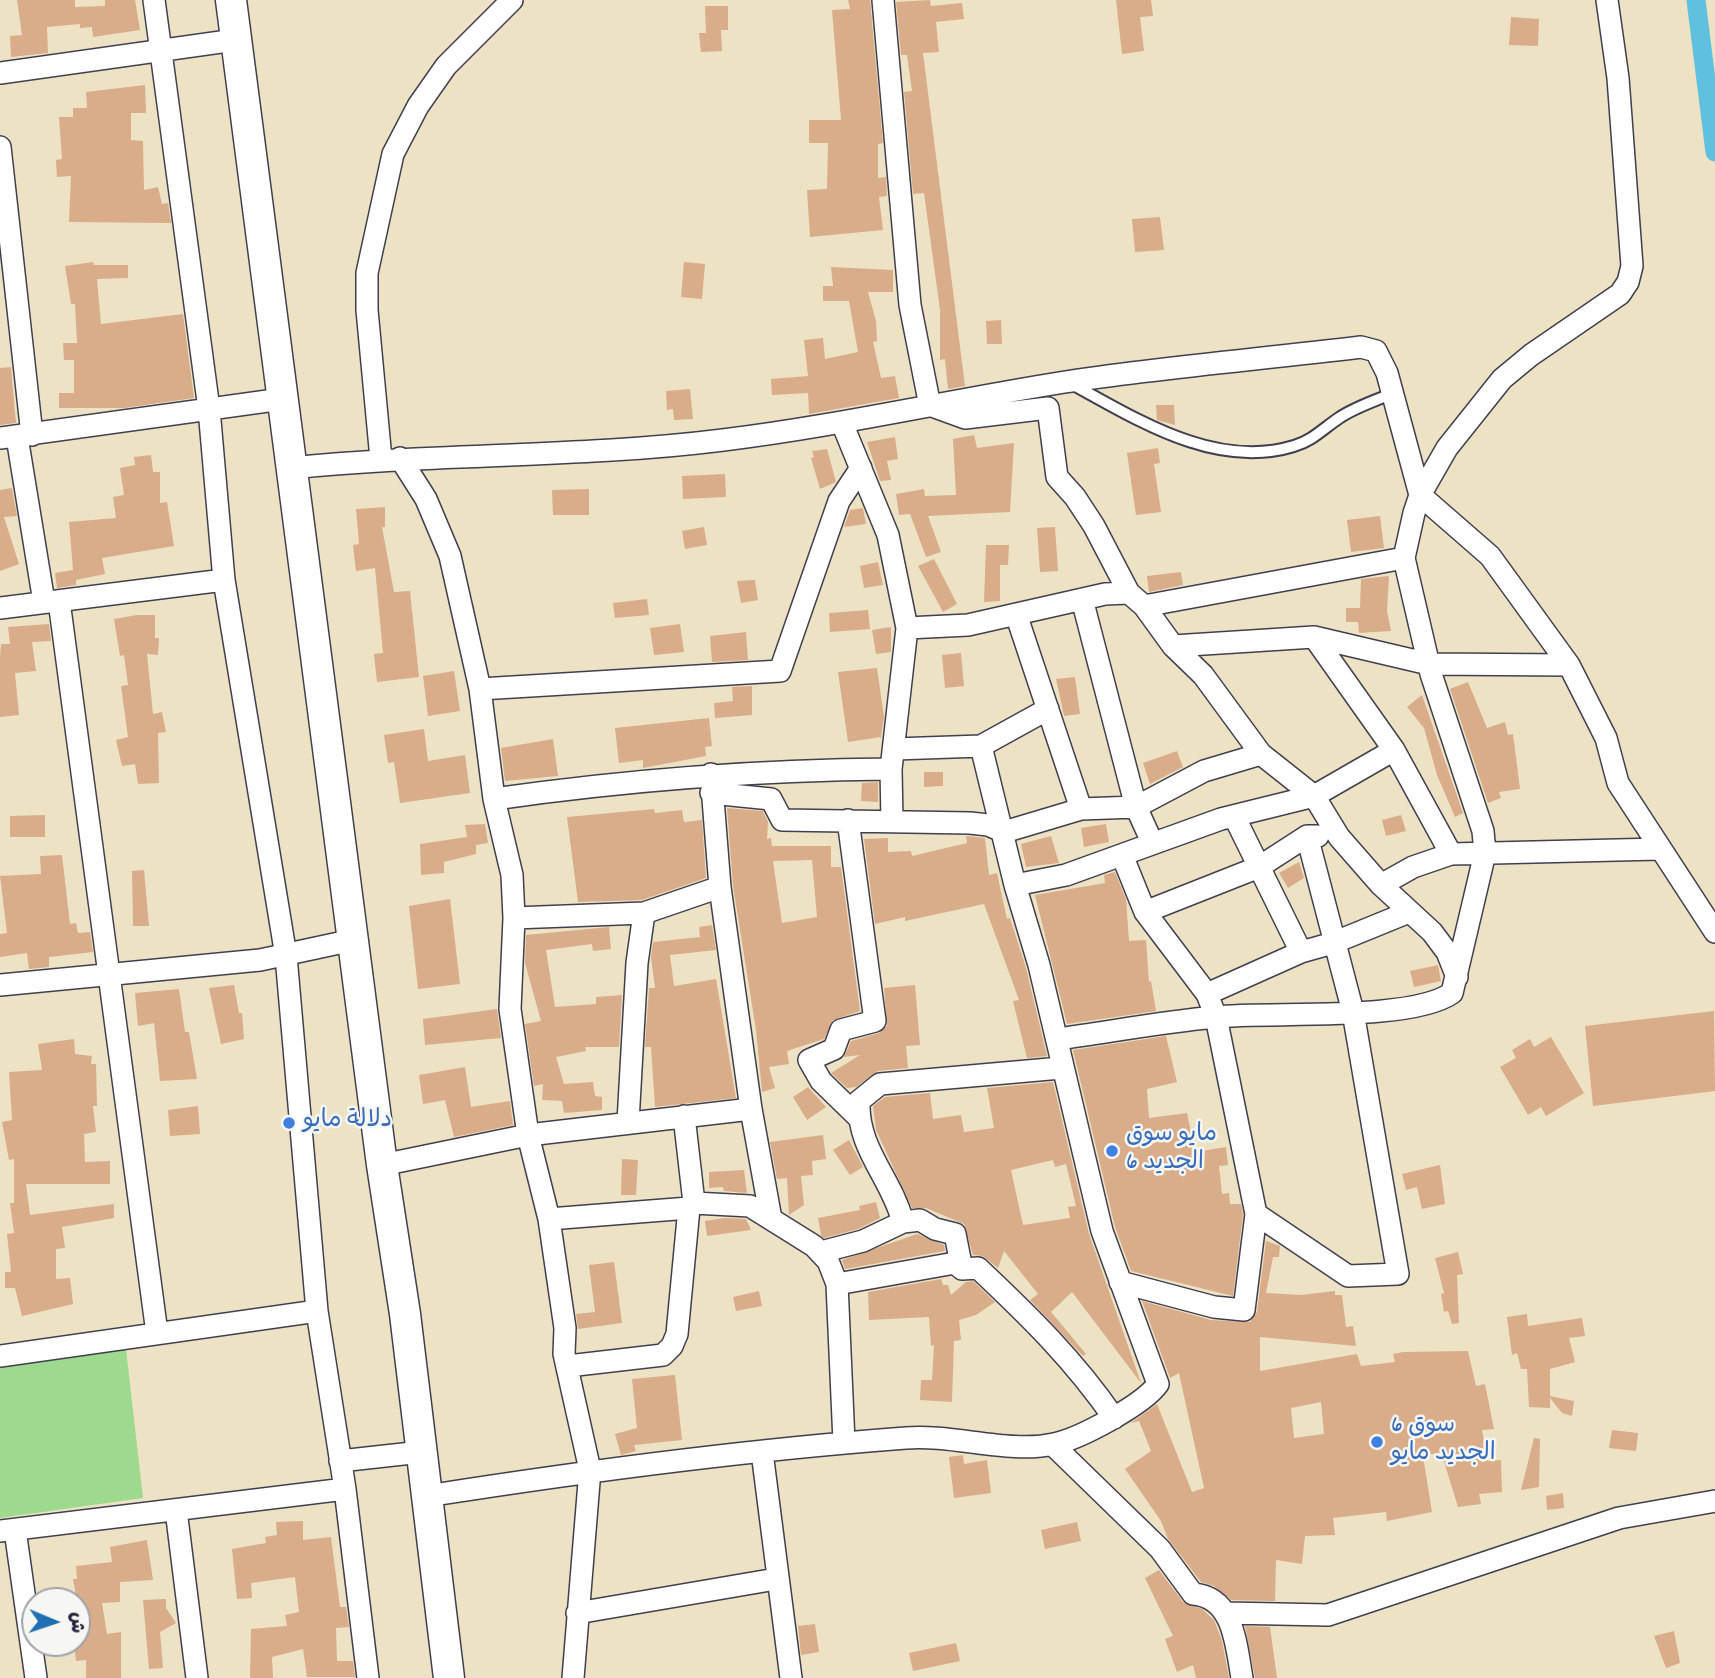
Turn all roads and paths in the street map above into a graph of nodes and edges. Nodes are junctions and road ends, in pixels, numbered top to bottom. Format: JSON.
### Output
{"nodes":[{"id":1,"x":154,"y":0,"type":"edge"},
{"id":2,"x":231,"y":0,"type":"edge"},
{"id":3,"x":512,"y":0,"type":"edge"},
{"id":4,"x":883,"y":0,"type":"edge"},
{"id":5,"x":1607,"y":0,"type":"edge"},
{"id":6,"x":235,"y":40,"type":"junction"},
{"id":7,"x":161,"y":51,"type":"junction"},
{"id":8,"x":0,"y":73,"type":"edge"},
{"id":9,"x":0,"y":147,"type":"edge"},
{"id":10,"x":1067,"y":382,"type":"junction"},
{"id":11,"x":1393,"y":393,"type":"junction"},
{"id":12,"x":282,"y":399,"type":"junction"},
{"id":13,"x":930,"y":406,"type":"junction"},
{"id":14,"x":209,"y":409,"type":"junction"},
{"id":15,"x":842,"y":423,"type":"junction"},
{"id":16,"x":17,"y":437,"type":"edge"},
{"id":17,"x":391,"y":458,"type":"junction"},
{"id":18,"x":291,"y":468,"type":"junction"},
{"id":19,"x":861,"y":468,"type":"junction"},
{"id":20,"x":1420,"y":495,"type":"junction"},
{"id":21,"x":1404,"y":558,"type":"junction"},
{"id":22,"x":224,"y":580,"type":"junction"},
{"id":23,"x":1082,"y":599,"type":"junction"},
{"id":24,"x":1136,"y":599,"type":"junction"},
{"id":25,"x":51,"y":601,"type":"junction"},
{"id":26,"x":0,"y":608,"type":"edge"},
{"id":27,"x":1016,"y":614,"type":"junction"},
{"id":28,"x":907,"y":628,"type":"junction"},
{"id":29,"x":1314,"y":637,"type":"junction"},
{"id":30,"x":1173,"y":646,"type":"junction"},
{"id":31,"x":1429,"y":664,"type":"junction"},
{"id":32,"x":1569,"y":665,"type":"junction"},
{"id":33,"x":480,"y":689,"type":"junction"},
{"id":34,"x":1048,"y":709,"type":"junction"},
{"id":35,"x":981,"y":746,"type":"junction"},
{"id":36,"x":1394,"y":750,"type":"junction"},
{"id":37,"x":1261,"y":754,"type":"junction"},
{"id":38,"x":893,"y":759,"type":"junction"},
{"id":39,"x":711,"y":784,"type":"junction"},
{"id":40,"x":1314,"y":796,"type":"junction"},
{"id":41,"x":494,"y":799,"type":"junction"},
{"id":42,"x":1136,"y":807,"type":"junction"},
{"id":43,"x":1081,"y":809,"type":"junction"},
{"id":44,"x":1234,"y":816,"type":"junction"},
{"id":45,"x":848,"y":820,"type":"junction"},
{"id":46,"x":892,"y":821,"type":"junction"},
{"id":47,"x":1004,"y":832,"type":"junction"},
{"id":48,"x":1307,"y":836,"type":"junction"},
{"id":49,"x":1339,"y":837,"type":"junction"},
{"id":50,"x":1152,"y":842,"type":"junction"},
{"id":51,"x":1659,"y":849,"type":"junction"},
{"id":52,"x":1485,"y":853,"type":"junction"},
{"id":53,"x":1451,"y":854,"type":"junction"},
{"id":54,"x":1122,"y":855,"type":"junction"},
{"id":55,"x":1259,"y":867,"type":"junction"},
{"id":56,"x":1015,"y":885,"type":"junction"},
{"id":57,"x":1381,"y":885,"type":"junction"},
{"id":58,"x":720,"y":887,"type":"junction"},
{"id":59,"x":1145,"y":912,"type":"junction"},
{"id":60,"x":1409,"y":912,"type":"junction"},
{"id":61,"x":644,"y":913,"type":"junction"},
{"id":62,"x":514,"y":918,"type":"junction"},
{"id":63,"x":1715,"y":932,"type":"edge"},
{"id":64,"x":353,"y":940,"type":"junction"},
{"id":65,"x":1333,"y":943,"type":"junction"},
{"id":66,"x":1301,"y":952,"type":"junction"},
{"id":67,"x":286,"y":956,"type":"junction"},
{"id":68,"x":110,"y":972,"type":"junction"},
{"id":69,"x":1457,"y":977,"type":"junction"},
{"id":70,"x":0,"y":985,"type":"edge"},
{"id":71,"x":1207,"y":994,"type":"junction"},
{"id":72,"x":1353,"y":1012,"type":"junction"},
{"id":73,"x":1216,"y":1017,"type":"junction"},
{"id":74,"x":1057,"y":1039,"type":"junction"},
{"id":75,"x":1061,"y":1068,"type":"junction"},
{"id":76,"x":751,"y":1109,"type":"junction"},
{"id":77,"x":684,"y":1116,"type":"junction"},
{"id":78,"x":858,"y":1117,"type":"junction"},
{"id":79,"x":628,"y":1122,"type":"junction"},
{"id":80,"x":528,"y":1135,"type":"junction"},
{"id":81,"x":382,"y":1165,"type":"junction"},
{"id":82,"x":692,"y":1206,"type":"junction"},
{"id":83,"x":1256,"y":1214,"type":"junction"},
{"id":84,"x":549,"y":1219,"type":"junction"},
{"id":85,"x":771,"y":1219,"type":"junction"},
{"id":86,"x":903,"y":1222,"type":"junction"},
{"id":87,"x":821,"y":1252,"type":"junction"},
{"id":88,"x":962,"y":1269,"type":"junction"},
{"id":89,"x":1121,"y":1282,"type":"junction"},
{"id":90,"x":837,"y":1284,"type":"junction"},
{"id":91,"x":317,"y":1311,"type":"junction"},
{"id":92,"x":157,"y":1333,"type":"junction"},
{"id":93,"x":0,"y":1356,"type":"edge"},
{"id":94,"x":568,"y":1366,"type":"junction"},
{"id":95,"x":1114,"y":1418,"type":"junction"},
{"id":96,"x":844,"y":1442,"type":"junction"},
{"id":97,"x":1053,"y":1445,"type":"junction"},
{"id":98,"x":421,"y":1452,"type":"junction"},
{"id":99,"x":762,"y":1452,"type":"junction"},
{"id":100,"x":340,"y":1461,"type":"junction"},
{"id":101,"x":590,"y":1470,"type":"junction"},
{"id":102,"x":345,"y":1489,"type":"junction"},
{"id":103,"x":427,"y":1496,"type":"junction"},
{"id":104,"x":1715,"y":1501,"type":"edge"},
{"id":105,"x":176,"y":1510,"type":"junction"},
{"id":106,"x":7,"y":1531,"type":"edge"},
{"id":107,"x":776,"y":1579,"type":"junction"},
{"id":108,"x":578,"y":1613,"type":"junction"},
{"id":109,"x":1227,"y":1613,"type":"junction"},
{"id":110,"x":36,"y":1678,"type":"edge"},
{"id":111,"x":197,"y":1678,"type":"edge"},
{"id":112,"x":368,"y":1678,"type":"edge"},
{"id":113,"x":449,"y":1678,"type":"edge"},
{"id":114,"x":573,"y":1678,"type":"edge"},
{"id":115,"x":790,"y":1678,"type":"edge"},
{"id":116,"x":1242,"y":1678,"type":"edge"}],
"edges":[{"from":1,"to":7,"type":"street"},
{"from":2,"to":6,"type":"street"},
{"from":3,"to":17,"type":"street"},
{"from":4,"to":13,"type":"street"},
{"from":5,"to":20,"type":"street"},
{"from":6,"to":7,"type":"street"},
{"from":6,"to":12,"type":"street"},
{"from":7,"to":8,"type":"street"},
{"from":7,"to":14,"type":"street"},
{"from":9,"to":16,"type":"street"},
{"from":10,"to":11,"type":"lane"},
{"from":10,"to":11,"type":"street"},
{"from":10,"to":13,"type":"street"},
{"from":11,"to":20,"type":"street"},
{"from":12,"to":14,"type":"street"},
{"from":12,"to":18,"type":"street"},
{"from":13,"to":15,"type":"street"},
{"from":13,"to":24,"type":"street"},
{"from":14,"to":16,"type":"street"},
{"from":14,"to":22,"type":"street"},
{"from":15,"to":17,"type":"street"},
{"from":15,"to":19,"type":"street"},
{"from":16,"to":25,"type":"street"},
{"from":17,"to":18,"type":"street"},
{"from":17,"to":33,"type":"street"},
{"from":18,"to":64,"type":"street"},
{"from":19,"to":28,"type":"street"},
{"from":19,"to":33,"type":"street"},
{"from":20,"to":21,"type":"street"},
{"from":20,"to":32,"type":"street"},
{"from":21,"to":24,"type":"street"},
{"from":21,"to":31,"type":"street"},
{"from":22,"to":25,"type":"street"},
{"from":22,"to":67,"type":"street"},
{"from":23,"to":24,"type":"street"},
{"from":23,"to":27,"type":"street"},
{"from":23,"to":42,"type":"street"},
{"from":24,"to":30,"type":"street"},
{"from":25,"to":26,"type":"street"},
{"from":25,"to":68,"type":"street"},
{"from":27,"to":28,"type":"street"},
{"from":27,"to":34,"type":"street"},
{"from":28,"to":38,"type":"street"},
{"from":29,"to":30,"type":"street"},
{"from":29,"to":31,"type":"street"},
{"from":29,"to":36,"type":"street"},
{"from":30,"to":37,"type":"street"},
{"from":31,"to":32,"type":"street"},
{"from":31,"to":52,"type":"street"},
{"from":32,"to":51,"type":"street"},
{"from":33,"to":41,"type":"street"},
{"from":34,"to":35,"type":"street"},
{"from":34,"to":43,"type":"street"},
{"from":35,"to":38,"type":"street"},
{"from":35,"to":47,"type":"street"},
{"from":36,"to":40,"type":"street"},
{"from":36,"to":53,"type":"street"},
{"from":37,"to":40,"type":"street"},
{"from":37,"to":42,"type":"street"},
{"from":38,"to":39,"type":"street"},
{"from":38,"to":46,"type":"street"},
{"from":39,"to":41,"type":"street"},
{"from":39,"to":45,"type":"street"},
{"from":39,"to":58,"type":"street"},
{"from":40,"to":44,"type":"street"},
{"from":40,"to":49,"type":"street"},
{"from":41,"to":62,"type":"street"},
{"from":42,"to":43,"type":"street"},
{"from":42,"to":50,"type":"street"},
{"from":43,"to":47,"type":"street"},
{"from":44,"to":50,"type":"street"},
{"from":44,"to":55,"type":"street"},
{"from":45,"to":46,"type":"street"},
{"from":45,"to":78,"type":"street"},
{"from":46,"to":47,"type":"street"},
{"from":47,"to":56,"type":"street"},
{"from":48,"to":49,"type":"street"},
{"from":48,"to":55,"type":"street"},
{"from":48,"to":65,"type":"street"},
{"from":49,"to":57,"type":"street"},
{"from":50,"to":54,"type":"street"},
{"from":51,"to":52,"type":"street"},
{"from":51,"to":63,"type":"street"},
{"from":52,"to":53,"type":"street"},
{"from":52,"to":69,"type":"street"},
{"from":53,"to":57,"type":"street"},
{"from":54,"to":56,"type":"street"},
{"from":54,"to":59,"type":"street"},
{"from":55,"to":59,"type":"street"},
{"from":55,"to":66,"type":"street"},
{"from":56,"to":74,"type":"street"},
{"from":57,"to":60,"type":"street"},
{"from":58,"to":61,"type":"street"},
{"from":58,"to":76,"type":"street"},
{"from":59,"to":71,"type":"street"},
{"from":60,"to":65,"type":"street"},
{"from":60,"to":69,"type":"street"},
{"from":61,"to":62,"type":"street"},
{"from":61,"to":79,"type":"street"},
{"from":62,"to":80,"type":"street"},
{"from":64,"to":67,"type":"street"},
{"from":64,"to":81,"type":"street"},
{"from":65,"to":66,"type":"street"},
{"from":65,"to":72,"type":"street"},
{"from":66,"to":71,"type":"street"},
{"from":67,"to":68,"type":"street"},
{"from":67,"to":91,"type":"street"},
{"from":68,"to":70,"type":"street"},
{"from":68,"to":92,"type":"street"},
{"from":69,"to":72,"type":"street"},
{"from":71,"to":73,"type":"street"},
{"from":72,"to":73,"type":"street"},
{"from":72,"to":83,"type":"street"},
{"from":73,"to":74,"type":"street"},
{"from":73,"to":83,"type":"street"},
{"from":74,"to":75,"type":"street"},
{"from":75,"to":78,"type":"street"},
{"from":75,"to":89,"type":"street"},
{"from":76,"to":77,"type":"street"},
{"from":76,"to":85,"type":"street"},
{"from":77,"to":79,"type":"street"},
{"from":77,"to":82,"type":"street"},
{"from":78,"to":86,"type":"street"},
{"from":79,"to":80,"type":"street"},
{"from":80,"to":81,"type":"street"},
{"from":80,"to":84,"type":"street"},
{"from":81,"to":98,"type":"street"},
{"from":82,"to":84,"type":"street"},
{"from":82,"to":85,"type":"street"},
{"from":82,"to":94,"type":"street"},
{"from":83,"to":89,"type":"street"},
{"from":84,"to":94,"type":"street"},
{"from":85,"to":87,"type":"street"},
{"from":86,"to":87,"type":"street"},
{"from":86,"to":88,"type":"street"},
{"from":87,"to":90,"type":"street"},
{"from":88,"to":90,"type":"street"},
{"from":88,"to":95,"type":"street"},
{"from":89,"to":95,"type":"street"},
{"from":90,"to":96,"type":"street"},
{"from":91,"to":92,"type":"street"},
{"from":91,"to":100,"type":"street"},
{"from":92,"to":93,"type":"street"},
{"from":94,"to":101,"type":"street"},
{"from":95,"to":97,"type":"street"},
{"from":96,"to":97,"type":"street"},
{"from":96,"to":99,"type":"street"},
{"from":97,"to":109,"type":"street"},
{"from":98,"to":100,"type":"street"},
{"from":98,"to":103,"type":"street"},
{"from":99,"to":101,"type":"street"},
{"from":99,"to":107,"type":"street"},
{"from":100,"to":102,"type":"street"},
{"from":101,"to":103,"type":"street"},
{"from":101,"to":108,"type":"street"},
{"from":102,"to":105,"type":"street"},
{"from":102,"to":112,"type":"street"},
{"from":103,"to":113,"type":"street"},
{"from":104,"to":109,"type":"street"},
{"from":105,"to":106,"type":"street"},
{"from":105,"to":111,"type":"street"},
{"from":106,"to":110,"type":"street"},
{"from":107,"to":108,"type":"street"},
{"from":107,"to":115,"type":"street"},
{"from":108,"to":114,"type":"street"},
{"from":109,"to":116,"type":"street"}]}
